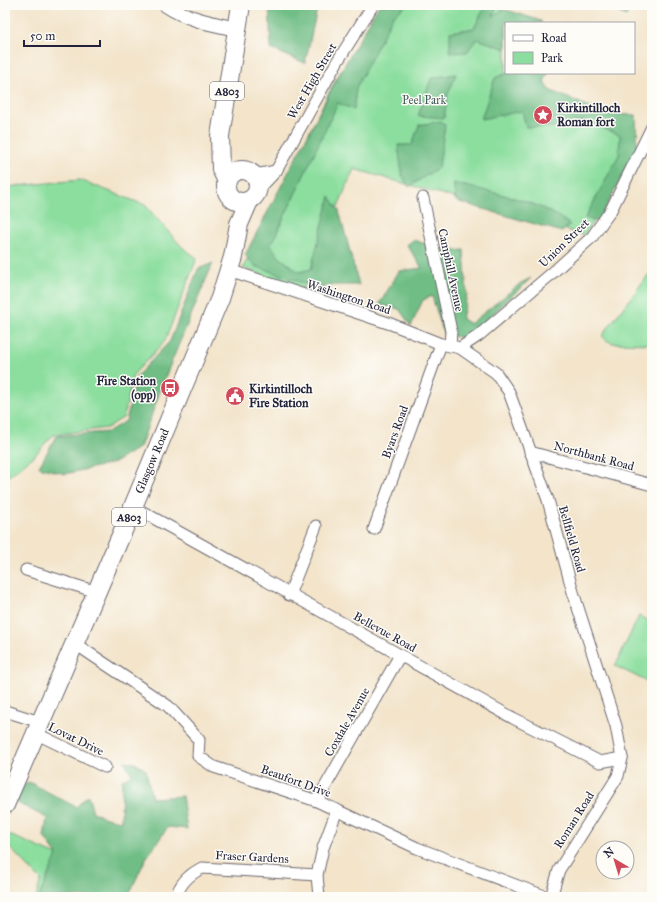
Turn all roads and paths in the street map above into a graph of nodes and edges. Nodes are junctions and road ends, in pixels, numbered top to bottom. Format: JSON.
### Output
{"nodes":[{"id":1,"x":166,"y":5,"type":"edge"},
{"id":2,"x":241,"y":5,"type":"edge"},
{"id":3,"x":372,"y":5,"type":"edge"},
{"id":4,"x":237,"y":29,"type":"junction"},
{"id":5,"x":652,"y":128,"type":"edge"},
{"id":6,"x":221,"y":153,"type":"junction"},
{"id":7,"x":247,"y":187,"type":"junction"},
{"id":8,"x":423,"y":198,"type":"dead end"},
{"id":9,"x":229,"y":270,"type":"junction"},
{"id":10,"x":450,"y":346,"type":"junction"},
{"id":11,"x":530,"y":452,"type":"junction"},
{"id":12,"x":652,"y":485,"type":"edge"},
{"id":13,"x":141,"y":511,"type":"dead end"},
{"id":14,"x":316,"y":526,"type":"dead end"},
{"id":15,"x":374,"y":529,"type":"dead end"},
{"id":16,"x":26,"y":570,"type":"dead end"},
{"id":17,"x":97,"y":592,"type":"junction"},
{"id":18,"x":290,"y":595,"type":"junction"},
{"id":19,"x":74,"y":643,"type":"junction"},
{"id":20,"x":400,"y":655,"type":"junction"},
{"id":21,"x":5,"y":711,"type":"edge"},
{"id":22,"x":37,"y":728,"type":"junction"},
{"id":23,"x":622,"y":758,"type":"junction"},
{"id":24,"x":105,"y":767,"type":"dead end"},
{"id":25,"x":317,"y":801,"type":"junction"},
{"id":26,"x":5,"y":805,"type":"edge"},
{"id":27,"x":337,"y":810,"type":"junction"},
{"id":28,"x":317,"y":874,"type":"junction"},
{"id":29,"x":176,"y":897,"type":"edge"},
{"id":30,"x":319,"y":897,"type":"edge"},
{"id":31,"x":548,"y":897,"type":"edge"},
{"id":32,"x":551,"y":897,"type":"edge"}],
"edges":[{"from":1,"to":4,"type":"street"},
{"from":2,"to":4,"type":"main road","number":"A803"},
{"from":3,"to":7,"type":"street","name":"West High Street"},
{"from":4,"to":6,"type":"main road","number":"A803"},
{"from":5,"to":10,"type":"street","name":"Union Street"},
{"from":6,"to":7,"type":"main road"},
{"from":6,"to":7,"type":"main road","number":"A803"},
{"from":7,"to":9,"type":"main road","name":"Glasgow Road","number":"A803"},
{"from":8,"to":10,"type":"street","name":"Camphill Avenue"},
{"from":9,"to":10,"type":"street","name":"Washington Road"},
{"from":9,"to":17,"type":"main road","name":"Glasgow Road","number":"A803"},
{"from":10,"to":11,"type":"street","name":"Bellfield Road"},
{"from":10,"to":15,"type":"street","name":"Byars Road"},
{"from":11,"to":12,"type":"street","name":"Northbank Road"},
{"from":11,"to":23,"type":"street","name":"Bellfield Road"},
{"from":13,"to":18,"type":"street","name":"Bellevue Road"},
{"from":14,"to":18,"type":"street"},
{"from":16,"to":17,"type":"street"},
{"from":17,"to":19,"type":"main road","name":"Glasgow Road","number":"A803"},
{"from":18,"to":20,"type":"street","name":"Bellevue Road"},
{"from":19,"to":22,"type":"main road","name":"Glasgow Road","number":"A803"},
{"from":19,"to":25,"type":"street","name":"Beaufort Drive"},
{"from":20,"to":23,"type":"street","name":"Bellevue Road"},
{"from":20,"to":25,"type":"street","name":"Coxdale Avenue"},
{"from":21,"to":22,"type":"street","name":"Lovat Drive"},
{"from":22,"to":24,"type":"street","name":"Lovat Drive"},
{"from":22,"to":26,"type":"main road","name":"Glasgow Road","number":"A803"},
{"from":23,"to":32,"type":"street","name":"Roman Road"},
{"from":25,"to":27,"type":"street","name":"Beaufort Drive"},
{"from":27,"to":28,"type":"street"},
{"from":27,"to":31,"type":"street","name":"Beaufort Drive"},
{"from":28,"to":29,"type":"street","name":"Fraser Gardens"},
{"from":28,"to":30,"type":"street"}]}
